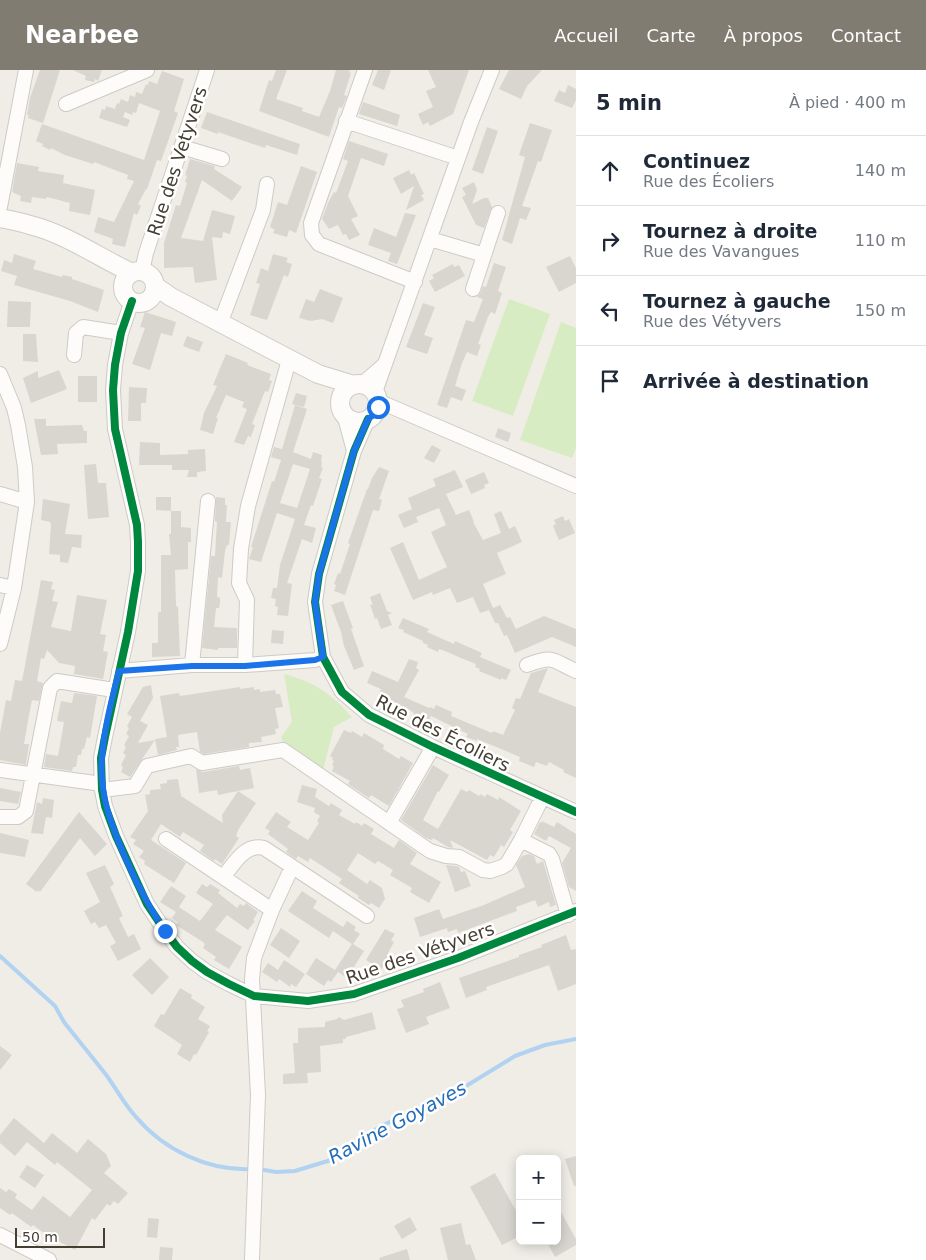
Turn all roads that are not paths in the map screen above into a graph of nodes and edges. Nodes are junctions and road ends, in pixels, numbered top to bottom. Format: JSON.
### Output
{"nodes":[{"id":1,"x":26,"y":70,"type":"edge"},
{"id":2,"x":146,"y":70,"type":"edge"},
{"id":3,"x":365,"y":70,"type":"edge"},
{"id":4,"x":492,"y":70,"type":"edge"},
{"id":5,"x":204,"y":71,"type":"edge"},
{"id":6,"x":66,"y":104,"type":"dead end"},
{"id":7,"x":346,"y":121,"type":"junction"},
{"id":8,"x":182,"y":146,"type":"junction"},
{"id":9,"x":222,"y":158,"type":"dead end"},
{"id":10,"x":458,"y":158,"type":"junction"},
{"id":11,"x":267,"y":184,"type":"dead end"},
{"id":12,"x":0,"y":207,"type":"edge"},
{"id":13,"x":498,"y":213,"type":"dead end"},
{"id":14,"x":0,"y":218,"type":"edge"},
{"id":15,"x":430,"y":239,"type":"junction"},
{"id":16,"x":146,"y":253,"type":"junction"},
{"id":17,"x":484,"y":255,"type":"junction"},
{"id":18,"x":124,"y":270,"type":"junction"},
{"id":19,"x":415,"y":282,"type":"junction"},
{"id":20,"x":473,"y":289,"type":"dead end"},
{"id":21,"x":154,"y":291,"type":"junction"},
{"id":22,"x":132,"y":301,"type":"junction"},
{"id":23,"x":220,"y":324,"type":"junction"},
{"id":24,"x":121,"y":333,"type":"junction"},
{"id":25,"x":74,"y":356,"type":"dead end"},
{"id":26,"x":289,"y":360,"type":"junction"},
{"id":27,"x":0,"y":374,"type":"edge"},
{"id":28,"x":318,"y":374,"type":"junction"},
{"id":29,"x":367,"y":390,"type":"junction"},
{"id":30,"x":4,"y":392,"type":"edge"},
{"id":31,"x":342,"y":409,"type":"junction"},
{"id":32,"x":368,"y":419,"type":"junction"},
{"id":33,"x":354,"y":451,"type":"junction"},
{"id":34,"x":576,"y":486,"type":"edge"},
{"id":35,"x":0,"y":494,"type":"edge"},
{"id":36,"x":208,"y":500,"type":"dead end"},
{"id":37,"x":27,"y":502,"type":"junction"},
{"id":38,"x":7,"y":586,"type":"edge"},
{"id":39,"x":0,"y":644,"type":"edge"},
{"id":40,"x":323,"y":657,"type":"junction"},
{"id":41,"x":527,"y":665,"type":"dead end"},
{"id":42,"x":192,"y":666,"type":"junction"},
{"id":43,"x":245,"y":666,"type":"junction"},
{"id":44,"x":119,"y":671,"type":"junction"},
{"id":45,"x":576,"y":671,"type":"edge"},
{"id":46,"x":114,"y":690,"type":"junction"},
{"id":47,"x":433,"y":748,"type":"junction"},
{"id":48,"x":0,"y":770,"type":"edge"},
{"id":49,"x":34,"y":775,"type":"junction"},
{"id":50,"x":102,"y":787,"type":"junction"},
{"id":51,"x":542,"y":798,"type":"junction"},
{"id":52,"x":576,"y":812,"type":"edge"},
{"id":53,"x":0,"y":817,"type":"edge"},
{"id":54,"x":389,"y":823,"type":"junction"},
{"id":55,"x":166,"y":839,"type":"dead end"},
{"id":56,"x":521,"y":840,"type":"junction"},
{"id":57,"x":292,"y":867,"type":"junction"},
{"id":58,"x":223,"y":877,"type":"junction"},
{"id":59,"x":272,"y":910,"type":"junction"},
{"id":60,"x":572,"y":913,"type":"edge"},
{"id":61,"x":367,"y":916,"type":"dead end"},
{"id":62,"x":254,"y":996,"type":"junction"},
{"id":63,"x":0,"y":1234,"type":"edge"},
{"id":64,"x":33,"y":1256,"type":"edge"},
{"id":65,"x":49,"y":1260,"type":"edge"},
{"id":66,"x":252,"y":1260,"type":"edge"}],
"edges":[{"from":1,"to":12,"type":"street"},
{"from":2,"to":6,"type":"street"},
{"from":3,"to":7,"type":"street"},
{"from":4,"to":10,"type":"street"},
{"from":5,"to":8,"type":"street","name":"Rue des Vetyvers"},
{"from":7,"to":10,"type":"street"},
{"from":7,"to":19,"type":"street"},
{"from":8,"to":9,"type":"street"},
{"from":8,"to":16,"type":"street","name":"Rue des Vetyvers"},
{"from":10,"to":15,"type":"street"},
{"from":11,"to":23,"type":"street"},
{"from":13,"to":17,"type":"street"},
{"from":14,"to":18,"type":"street"},
{"from":15,"to":17,"type":"street"},
{"from":15,"to":19,"type":"street"},
{"from":16,"to":18,"type":"street","name":"Rue des Vetyvers"},
{"from":16,"to":18,"type":"street","name":"Rue des Vetyvers"},
{"from":17,"to":20,"type":"street"},
{"from":18,"to":21,"type":"street"},
{"from":18,"to":22,"type":"street"},
{"from":19,"to":29,"type":"street"},
{"from":21,"to":22,"type":"street"},
{"from":21,"to":23,"type":"street"},
{"from":22,"to":24,"type":"street","name":"Rue des Vétyvers"},
{"from":23,"to":26,"type":"street"},
{"from":24,"to":25,"type":"street"},
{"from":24,"to":44,"type":"street","name":"Rue des Vétyvers"},
{"from":26,"to":28,"type":"street"},
{"from":26,"to":43,"type":"street"},
{"from":27,"to":30,"type":"street"},
{"from":28,"to":29,"type":"street"},
{"from":28,"to":31,"type":"street"},
{"from":29,"to":31,"type":"street"},
{"from":29,"to":32,"type":"street"},
{"from":29,"to":34,"type":"street"},
{"from":30,"to":37,"type":"street"},
{"from":31,"to":32,"type":"street"},
{"from":31,"to":33,"type":"street"},
{"from":32,"to":33,"type":"street","name":"Rue des Écoliers"},
{"from":33,"to":40,"type":"street","name":"Rue des Écoliers"},
{"from":35,"to":37,"type":"street"},
{"from":36,"to":42,"type":"street"},
{"from":37,"to":38,"type":"street"},
{"from":38,"to":39,"type":"street"},
{"from":40,"to":43,"type":"street"},
{"from":40,"to":47,"type":"street","name":"Rue des Écoliers"},
{"from":41,"to":45,"type":"street"},
{"from":42,"to":43,"type":"street"},
{"from":42,"to":44,"type":"street"},
{"from":44,"to":46,"type":"street","name":"Rue des Vétyvers"},
{"from":46,"to":49,"type":"street"},
{"from":46,"to":50,"type":"street","name":"Rue des Vétyvers"},
{"from":47,"to":51,"type":"street","name":"Rue des Écoliers"},
{"from":47,"to":54,"type":"street","name":"Rue des Écoliers"},
{"from":48,"to":49,"type":"street"},
{"from":49,"to":50,"type":"street"},
{"from":49,"to":53,"type":"street"},
{"from":50,"to":54,"type":"street"},
{"from":50,"to":62,"type":"street","name":"Rue des Vétyvers"},
{"from":51,"to":52,"type":"street","name":"Rue des Écoliers"},
{"from":51,"to":56,"type":"street"},
{"from":54,"to":56,"type":"street"},
{"from":55,"to":58,"type":"street"},
{"from":56,"to":60,"type":"street"},
{"from":57,"to":58,"type":"street"},
{"from":57,"to":59,"type":"street"},
{"from":57,"to":61,"type":"street"},
{"from":58,"to":59,"type":"street"},
{"from":59,"to":62,"type":"street"},
{"from":60,"to":62,"type":"street","name":"Rue des Vétyvers"},
{"from":62,"to":66,"type":"street"},
{"from":63,"to":64,"type":"street"},
{"from":64,"to":65,"type":"street"}]}
